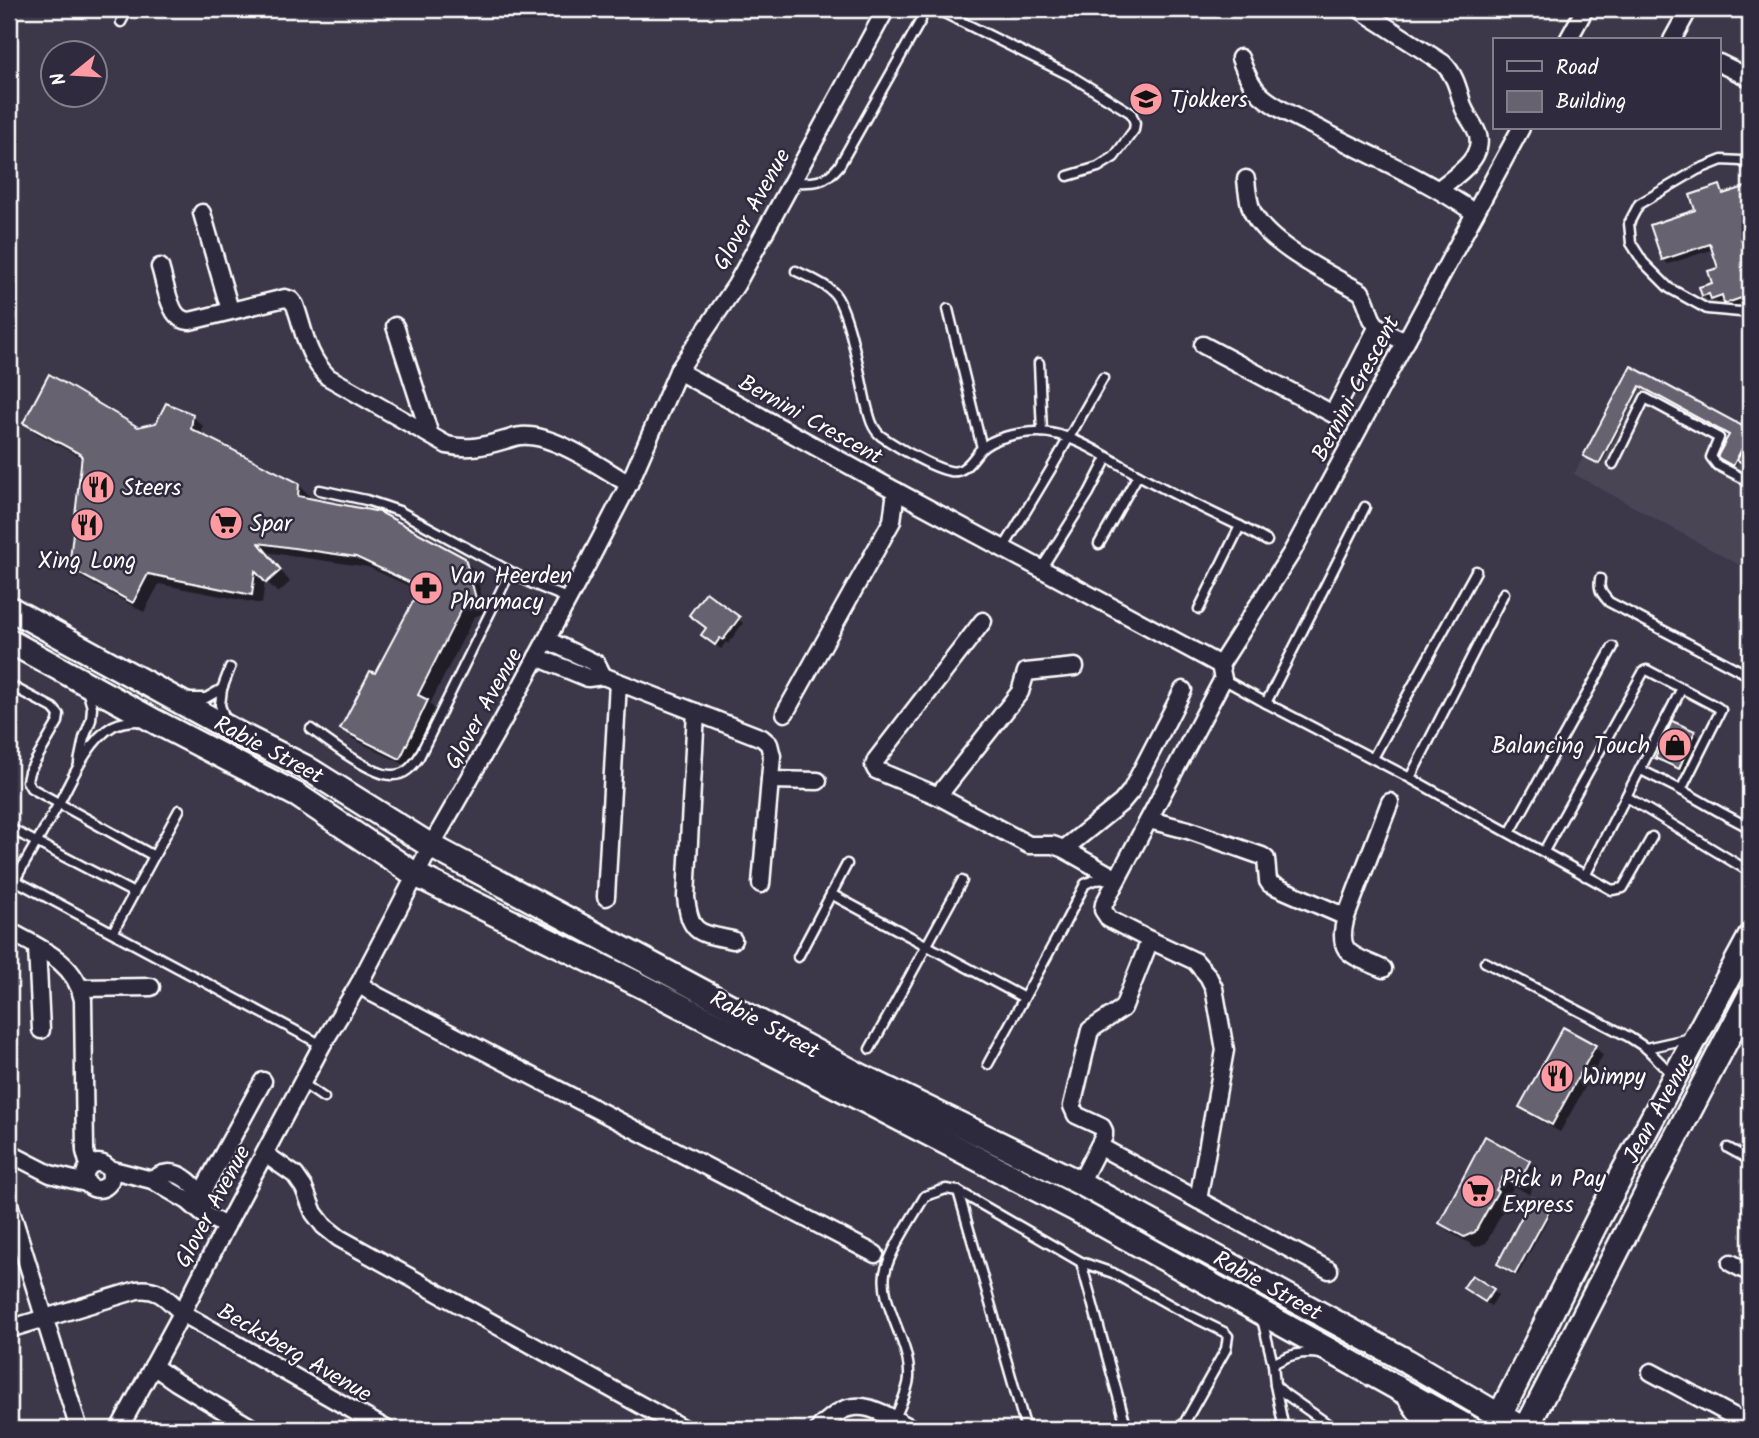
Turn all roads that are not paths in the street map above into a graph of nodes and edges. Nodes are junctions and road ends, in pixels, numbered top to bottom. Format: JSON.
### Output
{"nodes":[{"id":1,"x":128,"y":9,"type":"edge"},
{"id":2,"x":886,"y":9,"type":"edge"},
{"id":3,"x":920,"y":9,"type":"edge"},
{"id":4,"x":936,"y":9,"type":"edge"},
{"id":5,"x":1359,"y":9,"type":"edge"},
{"id":6,"x":1585,"y":9,"type":"edge"},
{"id":7,"x":1689,"y":9,"type":"edge"},
{"id":8,"x":121,"y":22,"type":"dead end"},
{"id":9,"x":1569,"y":38,"type":"edge"},
{"id":10,"x":1673,"y":38,"type":"edge"},
{"id":11,"x":1240,"y":58,"type":"dead end"},
{"id":12,"x":1720,"y":63,"type":"edge"},
{"id":13,"x":1750,"y":78,"type":"edge"},
{"id":14,"x":1520,"y":130,"type":"edge"},
{"id":15,"x":1750,"y":166,"type":"edge"},
{"id":16,"x":1068,"y":176,"type":"dead end"},
{"id":17,"x":1246,"y":179,"type":"dead end"},
{"id":18,"x":792,"y":181,"type":"junction"},
{"id":19,"x":1439,"y":189,"type":"junction"},
{"id":20,"x":202,"y":213,"type":"dead end"},
{"id":21,"x":1475,"y":213,"type":"junction"},
{"id":22,"x":160,"y":267,"type":"dead end"},
{"id":23,"x":796,"y":271,"type":"dead end"},
{"id":24,"x":948,"y":309,"type":"dead end"},
{"id":25,"x":230,"y":310,"type":"junction"},
{"id":26,"x":1750,"y":310,"type":"edge"},
{"id":27,"x":395,"y":326,"type":"dead end"},
{"id":28,"x":1377,"y":328,"type":"junction"},
{"id":29,"x":1406,"y":342,"type":"junction"},
{"id":30,"x":1203,"y":345,"type":"dead end"},
{"id":31,"x":1039,"y":363,"type":"dead end"},
{"id":32,"x":678,"y":371,"type":"junction"},
{"id":33,"x":1103,"y":378,"type":"dead end"},
{"id":34,"x":1042,"y":432,"type":"junction"},
{"id":35,"x":430,"y":436,"type":"junction"},
{"id":36,"x":1069,"y":438,"type":"junction"},
{"id":37,"x":982,"y":448,"type":"junction"},
{"id":38,"x":1107,"y":458,"type":"junction"},
{"id":39,"x":1613,"y":464,"type":"dead end"},
{"id":40,"x":1138,"y":475,"type":"junction"},
{"id":41,"x":1750,"y":482,"type":"edge"},
{"id":42,"x":629,"y":484,"type":"junction"},
{"id":43,"x":320,"y":490,"type":"dead end"},
{"id":44,"x":896,"y":491,"type":"junction"},
{"id":45,"x":1365,"y":507,"type":"dead end"},
{"id":46,"x":1240,"y":526,"type":"junction"},
{"id":47,"x":1267,"y":541,"type":"dead end"},
{"id":48,"x":1099,"y":544,"type":"dead end"},
{"id":49,"x":1003,"y":549,"type":"junction"},
{"id":50,"x":1041,"y":569,"type":"junction"},
{"id":51,"x":1476,"y":571,"type":"dead end"},
{"id":52,"x":510,"y":572,"type":"junction"},
{"id":53,"x":1600,"y":579,"type":"dead end"},
{"id":54,"x":1504,"y":593,"type":"dead end"},
{"id":55,"x":569,"y":599,"type":"junction"},
{"id":56,"x":9,"y":608,"type":"edge"},
{"id":57,"x":1199,"y":609,"type":"dead end"},
{"id":58,"x":983,"y":621,"type":"dead end"},
{"id":59,"x":547,"y":640,"type":"junction"},
{"id":60,"x":9,"y":641,"type":"edge"},
{"id":61,"x":1613,"y":647,"type":"dead end"},
{"id":62,"x":537,"y":657,"type":"junction"},
{"id":63,"x":1075,"y":667,"type":"dead end"},
{"id":64,"x":230,"y":668,"type":"dead end"},
{"id":65,"x":1221,"y":672,"type":"junction"},
{"id":66,"x":1750,"y":677,"type":"edge"},
{"id":67,"x":140,"y":679,"type":"junction"},
{"id":68,"x":610,"y":679,"type":"junction"},
{"id":69,"x":82,"y":682,"type":"junction"},
{"id":70,"x":9,"y":685,"type":"edge"},
{"id":71,"x":1682,"y":688,"type":"junction"},
{"id":72,"x":222,"y":689,"type":"junction"},
{"id":73,"x":1183,"y":690,"type":"dead end"},
{"id":74,"x":1266,"y":703,"type":"junction"},
{"id":75,"x":696,"y":712,"type":"junction"},
{"id":76,"x":785,"y":713,"type":"dead end"},
{"id":77,"x":156,"y":722,"type":"junction"},
{"id":78,"x":311,"y":729,"type":"dead end"},
{"id":79,"x":239,"y":734,"type":"junction"},
{"id":80,"x":1373,"y":758,"type":"junction"},
{"id":81,"x":79,"y":765,"type":"junction"},
{"id":82,"x":1641,"y":770,"type":"junction"},
{"id":83,"x":1410,"y":778,"type":"junction"},
{"id":84,"x":770,"y":780,"type":"junction"},
{"id":85,"x":818,"y":781,"type":"dead end"},
{"id":86,"x":1681,"y":790,"type":"junction"},
{"id":87,"x":939,"y":796,"type":"junction"},
{"id":88,"x":1627,"y":797,"type":"junction"},
{"id":89,"x":1390,"y":802,"type":"dead end"},
{"id":90,"x":58,"y":804,"type":"junction"},
{"id":91,"x":179,"y":810,"type":"dead end"},
{"id":92,"x":1149,"y":820,"type":"junction"},
{"id":93,"x":9,"y":828,"type":"edge"},
{"id":94,"x":1750,"y":828,"type":"edge"},
{"id":95,"x":1510,"y":833,"type":"junction"},
{"id":96,"x":1652,"y":837,"type":"dead end"},
{"id":97,"x":36,"y":843,"type":"junction"},
{"id":98,"x":431,"y":846,"type":"junction"},
{"id":99,"x":1064,"y":849,"type":"junction"},
{"id":100,"x":1544,"y":851,"type":"junction"},
{"id":101,"x":154,"y":856,"type":"junction"},
{"id":102,"x":847,"y":864,"type":"dead end"},
{"id":103,"x":1750,"y":872,"type":"edge"},
{"id":104,"x":416,"y":875,"type":"junction"},
{"id":105,"x":1585,"y":876,"type":"junction"},
{"id":106,"x":12,"y":878,"type":"edge"},
{"id":107,"x":1117,"y":879,"type":"junction"},
{"id":108,"x":962,"y":881,"type":"dead end"},
{"id":109,"x":761,"y":884,"type":"dead end"},
{"id":110,"x":134,"y":893,"type":"junction"},
{"id":111,"x":831,"y":894,"type":"junction"},
{"id":112,"x":606,"y":897,"type":"dead end"},
{"id":113,"x":1346,"y":918,"type":"junction"},
{"id":114,"x":9,"y":931,"type":"edge"},
{"id":115,"x":113,"y":932,"type":"junction"},
{"id":116,"x":1750,"y":937,"type":"edge"},
{"id":117,"x":733,"y":940,"type":"dead end"},
{"id":118,"x":1150,"y":940,"type":"junction"},
{"id":119,"x":37,"y":947,"type":"junction"},
{"id":120,"x":926,"y":947,"type":"junction"},
{"id":121,"x":798,"y":957,"type":"dead end"},
{"id":122,"x":1485,"y":962,"type":"dead end"},
{"id":123,"x":1383,"y":969,"type":"dead end"},
{"id":124,"x":359,"y":984,"type":"junction"},
{"id":125,"x":151,"y":987,"type":"dead end"},
{"id":126,"x":81,"y":988,"type":"junction"},
{"id":127,"x":1750,"y":996,"type":"edge"},
{"id":128,"x":1024,"y":998,"type":"junction"},
{"id":129,"x":41,"y":1030,"type":"dead end"},
{"id":130,"x":1697,"y":1037,"type":"junction"},
{"id":131,"x":321,"y":1045,"type":"junction"},
{"id":132,"x":1646,"y":1048,"type":"junction"},
{"id":133,"x":870,"y":1049,"type":"dead end"},
{"id":134,"x":988,"y":1063,"type":"dead end"},
{"id":135,"x":1675,"y":1076,"type":"junction"},
{"id":136,"x":263,"y":1081,"type":"dead end"},
{"id":137,"x":302,"y":1083,"type":"junction"},
{"id":138,"x":324,"y":1098,"type":"dead end"},
{"id":139,"x":1099,"y":1146,"type":"junction"},
{"id":140,"x":1728,"y":1148,"type":"dead end"},
{"id":141,"x":9,"y":1153,"type":"edge"},
{"id":142,"x":265,"y":1154,"type":"junction"},
{"id":143,"x":1750,"y":1160,"type":"edge"},
{"id":144,"x":109,"y":1169,"type":"junction"},
{"id":145,"x":88,"y":1174,"type":"junction"},
{"id":146,"x":152,"y":1180,"type":"junction"},
{"id":147,"x":1080,"y":1183,"type":"junction"},
{"id":148,"x":958,"y":1191,"type":"junction"},
{"id":149,"x":201,"y":1194,"type":"junction"},
{"id":150,"x":1198,"y":1200,"type":"junction"},
{"id":151,"x":9,"y":1204,"type":"edge"},
{"id":152,"x":228,"y":1221,"type":"junction"},
{"id":153,"x":875,"y":1254,"type":"dead end"},
{"id":154,"x":1082,"y":1262,"type":"junction"},
{"id":155,"x":1731,"y":1262,"type":"dead end"},
{"id":156,"x":1329,"y":1270,"type":"dead end"},
{"id":157,"x":1750,"y":1273,"type":"edge"},
{"id":158,"x":1260,"y":1312,"type":"junction"},
{"id":159,"x":183,"y":1313,"type":"junction"},
{"id":160,"x":44,"y":1319,"type":"junction"},
{"id":161,"x":9,"y":1329,"type":"edge"},
{"id":162,"x":1339,"y":1357,"type":"junction"},
{"id":163,"x":1273,"y":1364,"type":"junction"},
{"id":164,"x":153,"y":1366,"type":"junction"},
{"id":165,"x":1651,"y":1372,"type":"dead end"},
{"id":166,"x":1275,"y":1385,"type":"junction"},
{"id":167,"x":1409,"y":1395,"type":"junction"},
{"id":168,"x":895,"y":1420,"type":"junction"},
{"id":169,"x":1496,"y":1423,"type":"edge"},
{"id":170,"x":1750,"y":1425,"type":"edge"},
{"id":171,"x":79,"y":1429,"type":"edge"},
{"id":172,"x":119,"y":1429,"type":"edge"},
{"id":173,"x":254,"y":1429,"type":"edge"},
{"id":174,"x":386,"y":1429,"type":"edge"},
{"id":175,"x":684,"y":1429,"type":"edge"},
{"id":176,"x":819,"y":1429,"type":"edge"},
{"id":177,"x":913,"y":1429,"type":"edge"},
{"id":178,"x":1026,"y":1429,"type":"edge"},
{"id":179,"x":1127,"y":1429,"type":"edge"},
{"id":180,"x":1181,"y":1429,"type":"edge"},
{"id":181,"x":1284,"y":1429,"type":"edge"},
{"id":182,"x":1335,"y":1429,"type":"edge"},
{"id":183,"x":1428,"y":1429,"type":"edge"},
{"id":184,"x":1471,"y":1429,"type":"edge"},
{"id":185,"x":1526,"y":1429,"type":"edge"}],
"edges":[{"from":1,"to":8,"type":"lane"},
{"from":2,"to":18,"type":"street","name":"Glover Avenue"},
{"from":3,"to":18,"type":"lane"},
{"from":4,"to":16,"type":"lane"},
{"from":5,"to":19,"type":"street"},
{"from":6,"to":9,"type":"street"},
{"from":7,"to":10,"type":"street"},
{"from":11,"to":19,"type":"street"},
{"from":12,"to":13,"type":"street"},
{"from":14,"to":21,"type":"street","name":"Bernini Crescent"},
{"from":15,"to":26,"type":"lane"},
{"from":17,"to":28,"type":"street"},
{"from":18,"to":32,"type":"street","name":"Glover Avenue"},
{"from":19,"to":21,"type":"street"},
{"from":20,"to":25,"type":"street"},
{"from":21,"to":29,"type":"street","name":"Bernini Crescent"},
{"from":22,"to":25,"type":"street"},
{"from":23,"to":37,"type":"lane"},
{"from":24,"to":37,"type":"lane"},
{"from":25,"to":35,"type":"street"},
{"from":27,"to":35,"type":"street"},
{"from":28,"to":29,"type":"street"},
{"from":28,"to":30,"type":"street"},
{"from":29,"to":65,"type":"street","name":"Bernini Crescent"},
{"from":31,"to":34,"type":"lane"},
{"from":32,"to":42,"type":"street","name":"Glover Avenue"},
{"from":32,"to":44,"type":"street","name":"Bernini Crescent"},
{"from":33,"to":36,"type":"lane"},
{"from":34,"to":36,"type":"lane"},
{"from":34,"to":37,"type":"lane"},
{"from":35,"to":42,"type":"street"},
{"from":36,"to":38,"type":"lane"},
{"from":36,"to":49,"type":"lane"},
{"from":38,"to":40,"type":"lane"},
{"from":38,"to":50,"type":"lane"},
{"from":39,"to":41,"type":"lane"},
{"from":40,"to":46,"type":"lane"},
{"from":40,"to":48,"type":"lane"},
{"from":42,"to":55,"type":"street","name":"Glover Avenue"},
{"from":43,"to":52,"type":"lane"},
{"from":44,"to":49,"type":"street","name":"Bernini Crescent"},
{"from":44,"to":76,"type":"street"},
{"from":45,"to":74,"type":"lane"},
{"from":46,"to":47,"type":"lane"},
{"from":46,"to":57,"type":"lane"},
{"from":49,"to":50,"type":"street","name":"Bernini Crescent"},
{"from":50,"to":65,"type":"street","name":"Bernini Crescent"},
{"from":51,"to":80,"type":"lane"},
{"from":52,"to":55,"type":"lane"},
{"from":52,"to":78,"type":"lane"},
{"from":53,"to":66,"type":"lane"},
{"from":54,"to":83,"type":"lane"},
{"from":55,"to":59,"type":"street","name":"Glover Avenue"},
{"from":56,"to":67,"type":"main road","name":"Rabie Street"},
{"from":58,"to":87,"type":"street"},
{"from":59,"to":62,"type":"street","name":"Glover Avenue"},
{"from":59,"to":68,"type":"street"},
{"from":60,"to":69,"type":"main road","name":"Rabie Street"},
{"from":61,"to":95,"type":"lane"},
{"from":62,"to":68,"type":"street"},
{"from":62,"to":98,"type":"street","name":"Glover Avenue"},
{"from":63,"to":87,"type":"street"},
{"from":64,"to":72,"type":"lane"},
{"from":65,"to":74,"type":"lane"},
{"from":65,"to":92,"type":"street","name":"Bernini Crescent"},
{"from":67,"to":72,"type":"lane"},
{"from":67,"to":79,"type":"main road","name":"Rabie Street"},
{"from":68,"to":75,"type":"street"},
{"from":68,"to":112,"type":"street"},
{"from":69,"to":77,"type":"main road","name":"Rabie Street"},
{"from":69,"to":81,"type":"lane"},
{"from":70,"to":90,"type":"lane"},
{"from":71,"to":82,"type":"lane"},
{"from":71,"to":86,"type":"lane"},
{"from":71,"to":100,"type":"lane"},
{"from":72,"to":79,"type":"lane"},
{"from":73,"to":99,"type":"street"},
{"from":74,"to":80,"type":"lane"},
{"from":75,"to":84,"type":"street"},
{"from":75,"to":117,"type":"street"},
{"from":77,"to":81,"type":"lane"},
{"from":77,"to":104,"type":"main road","name":"Rabie Street"},
{"from":79,"to":98,"type":"main road","name":"Rabie Street"},
{"from":80,"to":83,"type":"lane"},
{"from":81,"to":90,"type":"lane"},
{"from":82,"to":86,"type":"lane"},
{"from":82,"to":88,"type":"lane"},
{"from":83,"to":95,"type":"lane"},
{"from":84,"to":85,"type":"street"},
{"from":84,"to":109,"type":"street"},
{"from":86,"to":94,"type":"lane"},
{"from":87,"to":99,"type":"street"},
{"from":88,"to":103,"type":"lane"},
{"from":88,"to":105,"type":"lane"},
{"from":89,"to":113,"type":"street"},
{"from":90,"to":97,"type":"lane"},
{"from":90,"to":101,"type":"lane"},
{"from":91,"to":101,"type":"lane"},
{"from":92,"to":107,"type":"street","name":"Bernini Crescent"},
{"from":92,"to":113,"type":"street"},
{"from":93,"to":97,"type":"lane"},
{"from":95,"to":100,"type":"lane"},
{"from":96,"to":105,"type":"lane"},
{"from":97,"to":106,"type":"lane"},
{"from":97,"to":110,"type":"lane"},
{"from":98,"to":104,"type":"street","name":"Glover Avenue"},
{"from":98,"to":147,"type":"main road","name":"Rabie Street"},
{"from":99,"to":107,"type":"street"},
{"from":100,"to":105,"type":"lane"},
{"from":101,"to":110,"type":"lane"},
{"from":102,"to":111,"type":"lane"},
{"from":104,"to":124,"type":"street","name":"Glover Avenue"},
{"from":104,"to":158,"type":"main road","name":"Rabie Street"},
{"from":106,"to":115,"type":"lane"},
{"from":107,"to":118,"type":"street","name":"Bernini Crescent"},
{"from":107,"to":128,"type":"lane"},
{"from":108,"to":120,"type":"lane"},
{"from":110,"to":115,"type":"lane"},
{"from":111,"to":120,"type":"lane"},
{"from":111,"to":121,"type":"lane"},
{"from":113,"to":123,"type":"street"},
{"from":114,"to":119,"type":"street"},
{"from":115,"to":131,"type":"lane"},
{"from":116,"to":130,"type":"main road","name":"Jean Avenue"},
{"from":118,"to":139,"type":"street"},
{"from":118,"to":150,"type":"street"},
{"from":119,"to":126,"type":"street"},
{"from":119,"to":129,"type":"street"},
{"from":120,"to":128,"type":"lane"},
{"from":120,"to":133,"type":"lane"},
{"from":122,"to":132,"type":"lane"},
{"from":124,"to":131,"type":"street","name":"Glover Avenue"},
{"from":124,"to":153,"type":"street"},
{"from":125,"to":126,"type":"street"},
{"from":126,"to":145,"type":"street"},
{"from":127,"to":135,"type":"main road"},
{"from":127,"to":185,"type":"main road","name":"Jean Avenue"},
{"from":128,"to":134,"type":"lane"},
{"from":130,"to":132,"type":"lane"},
{"from":130,"to":135,"type":"main road","name":"Jean Avenue"},
{"from":131,"to":137,"type":"street","name":"Glover Avenue"},
{"from":132,"to":135,"type":"lane"},
{"from":135,"to":169,"type":"main road","name":"Jean Avenue"},
{"from":136,"to":149,"type":"street"},
{"from":137,"to":138,"type":"lane"},
{"from":137,"to":142,"type":"street","name":"Glover Avenue"},
{"from":139,"to":147,"type":"street"},
{"from":139,"to":150,"type":"street"},
{"from":140,"to":143,"type":"lane"},
{"from":141,"to":145,"type":"street"},
{"from":142,"to":152,"type":"street","name":"Glover Avenue"},
{"from":142,"to":175,"type":"street"},
{"from":144,"to":145,"type":"street"},
{"from":144,"to":145,"type":"street"},
{"from":144,"to":146,"type":"street"},
{"from":146,"to":149,"type":"street"},
{"from":146,"to":152,"type":"street"},
{"from":147,"to":169,"type":"main road","name":"Rabie Street"},
{"from":148,"to":154,"type":"lane"},
{"from":148,"to":168,"type":"lane"},
{"from":148,"to":178,"type":"lane"},
{"from":149,"to":152,"type":"street"},
{"from":150,"to":156,"type":"street"},
{"from":151,"to":160,"type":"street"},
{"from":152,"to":159,"type":"street","name":"Glover Avenue"},
{"from":154,"to":179,"type":"lane"},
{"from":154,"to":180,"type":"lane"},
{"from":155,"to":157,"type":"street"},
{"from":158,"to":162,"type":"main road","name":"Rabie Street"},
{"from":158,"to":163,"type":"lane"},
{"from":159,"to":160,"type":"street","name":"Becksberg Avenue"},
{"from":159,"to":164,"type":"street","name":"Glover Avenue"},
{"from":159,"to":174,"type":"street","name":"Becksberg Avenue"},
{"from":160,"to":161,"type":"street","name":"Becksberg Avenue"},
{"from":160,"to":171,"type":"street"},
{"from":162,"to":163,"type":"lane"},
{"from":162,"to":167,"type":"main road","name":"Rabie Street"},
{"from":163,"to":166,"type":"lane"},
{"from":164,"to":172,"type":"street","name":"Glover Avenue"},
{"from":164,"to":173,"type":"street"},
{"from":165,"to":170,"type":"street"},
{"from":166,"to":181,"type":"lane"},
{"from":166,"to":182,"type":"lane"},
{"from":167,"to":183,"type":"main road"},
{"from":167,"to":184,"type":"main road","name":"Rabie Street"},
{"from":168,"to":176,"type":"street"},
{"from":168,"to":177,"type":"street"},
{"from":169,"to":185,"type":"main road","name":"Rabie Street"}]}
